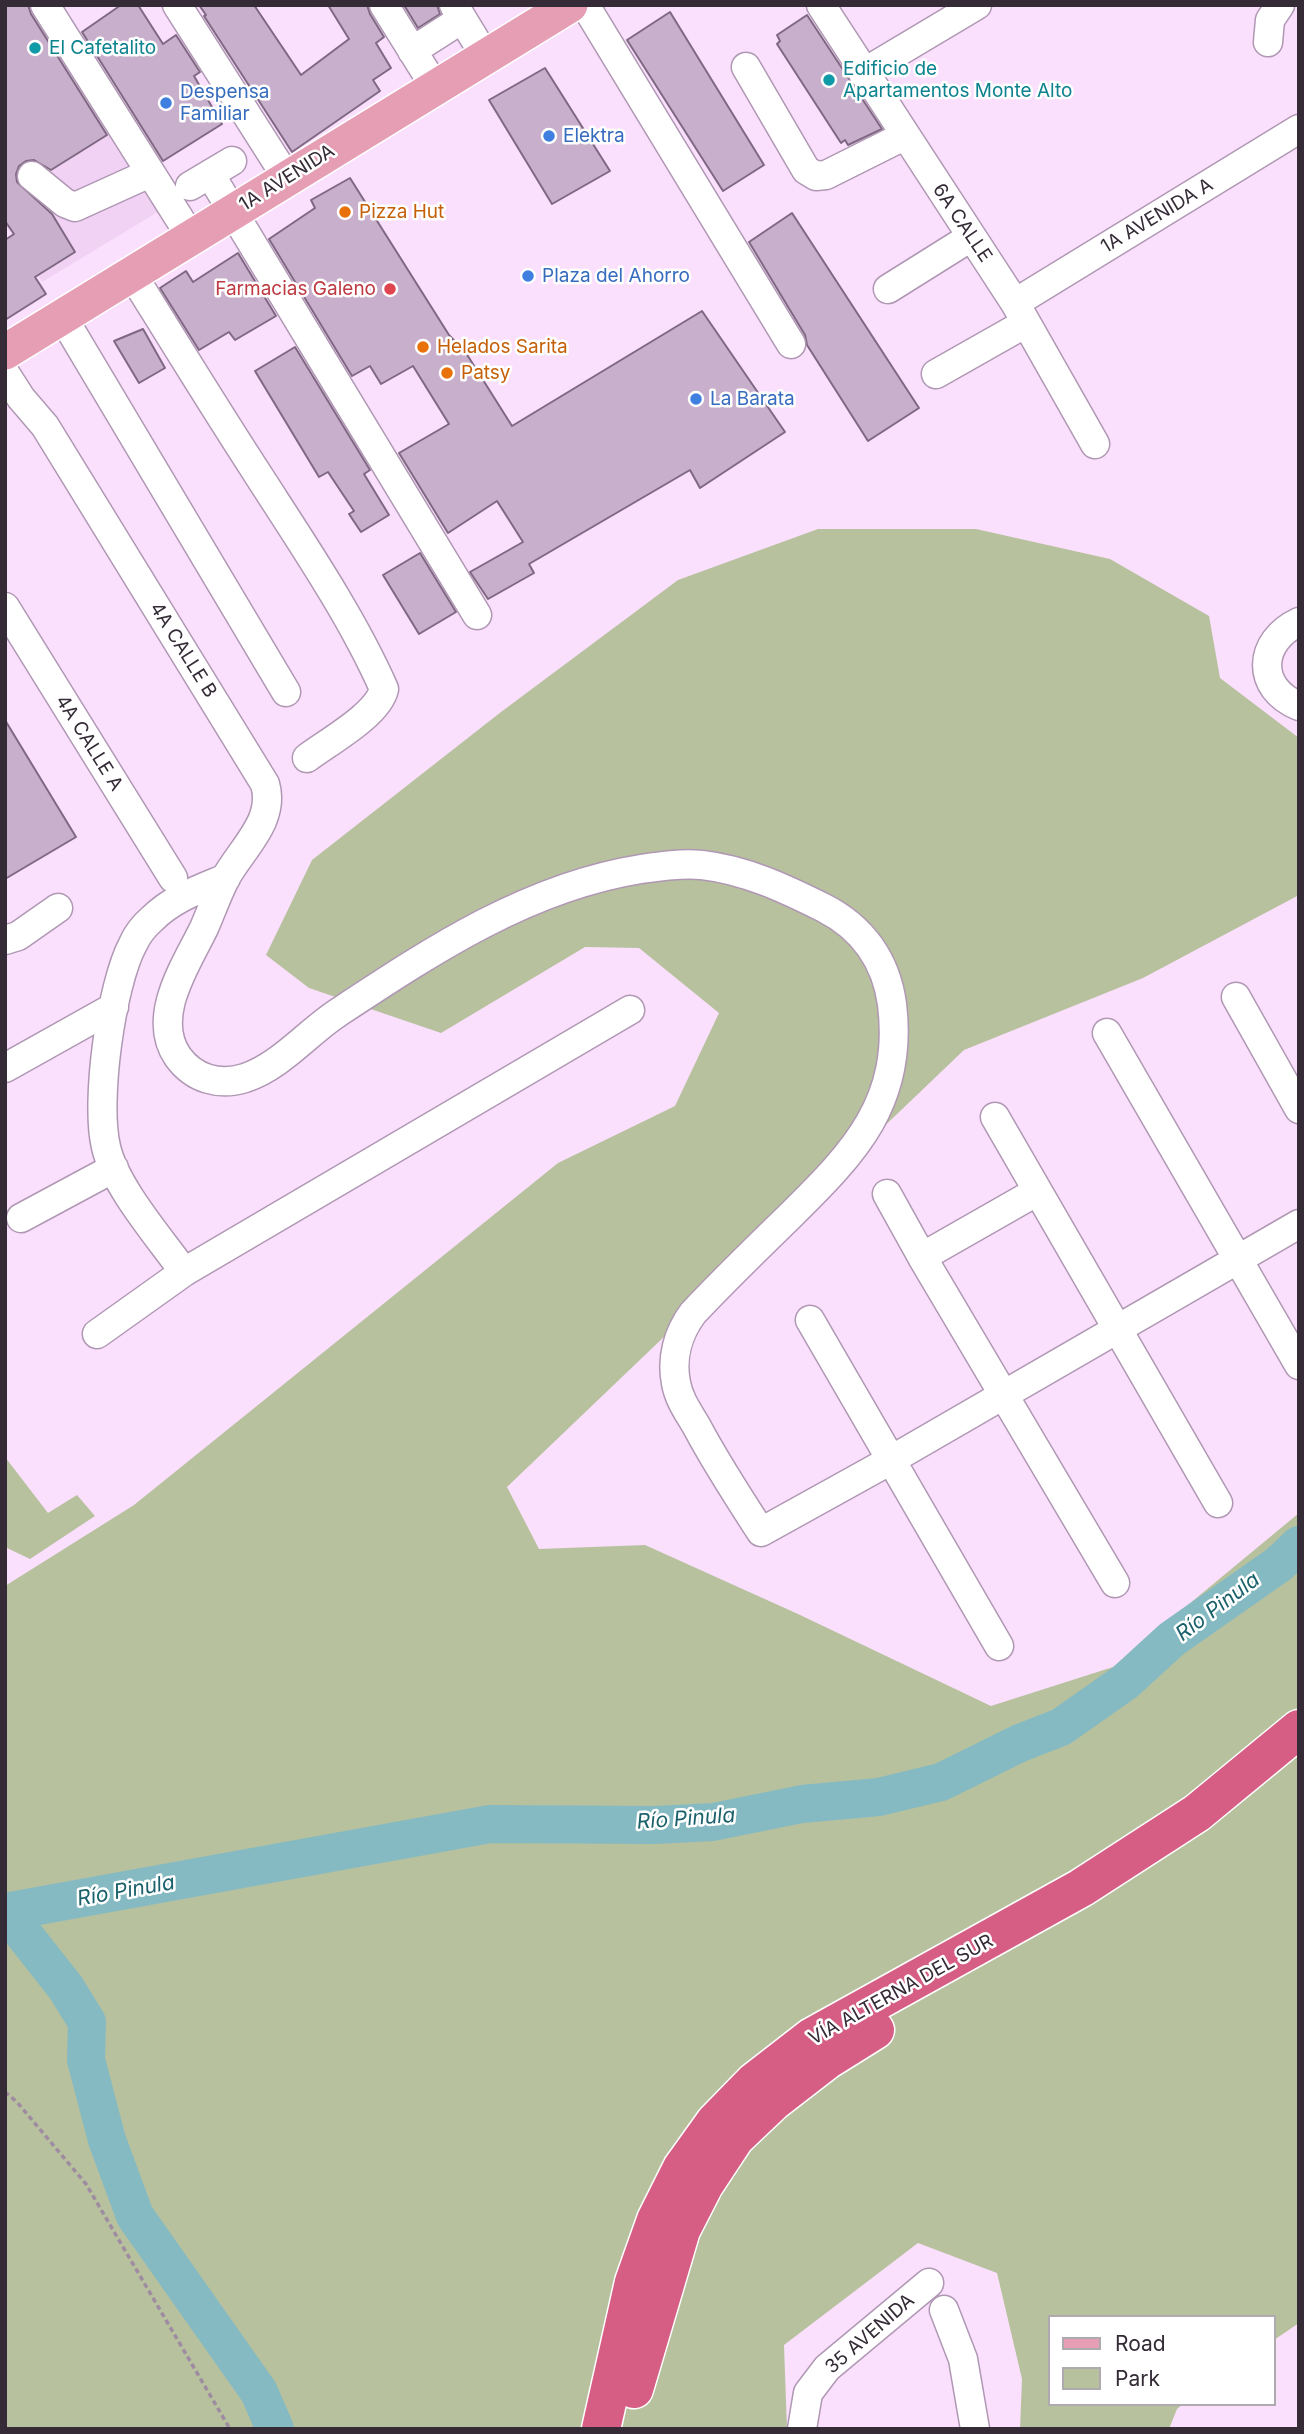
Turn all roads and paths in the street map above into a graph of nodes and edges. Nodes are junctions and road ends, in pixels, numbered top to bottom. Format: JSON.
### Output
{"nodes":[{"id":1,"x":45,"y":5,"type":"edge"},
{"id":2,"x":177,"y":5,"type":"edge"},
{"id":3,"x":383,"y":5,"type":"edge"},
{"id":4,"x":569,"y":5,"type":"edge"},
{"id":5,"x":585,"y":5,"type":"edge"},
{"id":6,"x":602,"y":5,"type":"edge"},
{"id":7,"x":821,"y":5,"type":"edge"},
{"id":8,"x":977,"y":5,"type":"edge"},
{"id":9,"x":1280,"y":5,"type":"edge"},
{"id":10,"x":458,"y":12,"type":"edge"},
{"id":11,"x":1268,"y":42,"type":"dead end"},
{"id":12,"x":412,"y":51,"type":"junction"},
{"id":13,"x":485,"y":56,"type":"junction"},
{"id":14,"x":746,"y":67,"type":"dead end"},
{"id":15,"x":863,"y":73,"type":"junction"},
{"id":16,"x":435,"y":87,"type":"junction"},
{"id":17,"x":1299,"y":129,"type":"edge"},
{"id":18,"x":904,"y":136,"type":"junction"},
{"id":19,"x":150,"y":173,"type":"junction"},
{"id":20,"x":211,"y":174,"type":"dead end"},
{"id":21,"x":32,"y":176,"type":"dead end"},
{"id":22,"x":287,"y":178,"type":"junction"},
{"id":23,"x":711,"y":183,"type":"dead end"},
{"id":24,"x":233,"y":212,"type":"junction"},
{"id":25,"x":191,"y":237,"type":"junction"},
{"id":26,"x":971,"y":237,"type":"junction"},
{"id":27,"x":132,"y":274,"type":"junction"},
{"id":28,"x":888,"y":289,"type":"dead end"},
{"id":29,"x":1020,"y":313,"type":"junction"},
{"id":30,"x":62,"y":316,"type":"junction"},
{"id":31,"x":792,"y":344,"type":"dead end"},
{"id":32,"x":7,"y":358,"type":"edge"},
{"id":33,"x":936,"y":374,"type":"dead end"},
{"id":34,"x":1096,"y":444,"type":"dead end"},
{"id":35,"x":5,"y":607,"type":"edge"},
{"id":36,"x":477,"y":615,"type":"dead end"},
{"id":37,"x":1299,"y":622,"type":"edge"},
{"id":38,"x":286,"y":692,"type":"dead end"},
{"id":39,"x":1299,"y":706,"type":"edge"},
{"id":40,"x":307,"y":758,"type":"dead end"},
{"id":41,"x":173,"y":878,"type":"dead end"},
{"id":42,"x":226,"y":878,"type":"junction"},
{"id":43,"x":58,"y":908,"type":"dead end"},
{"id":44,"x":5,"y":940,"type":"edge"},
{"id":45,"x":1236,"y":997,"type":"dead end"},
{"id":46,"x":114,"y":1007,"type":"junction"},
{"id":47,"x":630,"y":1010,"type":"dead end"},
{"id":48,"x":1107,"y":1033,"type":"dead end"},
{"id":49,"x":5,"y":1068,"type":"edge"},
{"id":50,"x":1299,"y":1109,"type":"edge"},
{"id":51,"x":995,"y":1117,"type":"dead end"},
{"id":52,"x":114,"y":1168,"type":"junction"},
{"id":53,"x":1036,"y":1192,"type":"junction"},
{"id":54,"x":887,"y":1194,"type":"dead end"},
{"id":55,"x":21,"y":1218,"type":"dead end"},
{"id":56,"x":1299,"y":1224,"type":"edge"},
{"id":57,"x":922,"y":1257,"type":"junction"},
{"id":58,"x":1238,"y":1259,"type":"junction"},
{"id":59,"x":184,"y":1272,"type":"junction"},
{"id":60,"x":810,"y":1320,"type":"dead end"},
{"id":61,"x":1118,"y":1329,"type":"junction"},
{"id":62,"x":97,"y":1334,"type":"dead end"},
{"id":63,"x":1299,"y":1364,"type":"edge"},
{"id":64,"x":1005,"y":1394,"type":"junction"},
{"id":65,"x":891,"y":1461,"type":"junction"},
{"id":66,"x":1218,"y":1503,"type":"dead end"},
{"id":67,"x":1115,"y":1583,"type":"dead end"},
{"id":68,"x":999,"y":1646,"type":"dead end"},
{"id":69,"x":1299,"y":1729,"type":"edge"},
{"id":70,"x":1299,"y":1765,"type":"edge"},
{"id":71,"x":5,"y":2092,"type":"edge"},
{"id":72,"x":929,"y":2283,"type":"dead end"},
{"id":73,"x":944,"y":2310,"type":"dead end"},
{"id":74,"x":802,"y":2428,"type":"edge"},
{"id":75,"x":230,"y":2429,"type":"edge"},
{"id":76,"x":601,"y":2429,"type":"edge"},
{"id":77,"x":625,"y":2429,"type":"edge"},
{"id":78,"x":975,"y":2429,"type":"edge"}],
"edges":[{"from":1,"to":19,"type":"street"},
{"from":2,"to":22,"type":"street"},
{"from":3,"to":12,"type":"street"},
{"from":4,"to":13,"type":"main road","name":"1A AVENIDA"},
{"from":5,"to":31,"type":"street"},
{"from":6,"to":23,"type":"street"},
{"from":7,"to":15,"type":"street","name":"6A CALLE"},
{"from":8,"to":15,"type":"street"},
{"from":9,"to":11,"type":"street"},
{"from":10,"to":12,"type":"street"},
{"from":10,"to":13,"type":"street"},
{"from":12,"to":16,"type":"street"},
{"from":13,"to":16,"type":"main road","name":"1A AVENIDA"},
{"from":14,"to":18,"type":"street"},
{"from":15,"to":18,"type":"street","name":"6A CALLE"},
{"from":16,"to":22,"type":"main road","name":"1A AVENIDA"},
{"from":17,"to":29,"type":"street","name":"1A AVENIDA A"},
{"from":18,"to":26,"type":"street","name":"6A CALLE"},
{"from":19,"to":21,"type":"street"},
{"from":19,"to":25,"type":"street"},
{"from":20,"to":24,"type":"street"},
{"from":22,"to":24,"type":"main road","name":"1A AVENIDA"},
{"from":24,"to":25,"type":"main road","name":"1A AVENIDA"},
{"from":24,"to":36,"type":"street"},
{"from":25,"to":27,"type":"main road","name":"1A AVENIDA"},
{"from":26,"to":28,"type":"street"},
{"from":26,"to":29,"type":"street","name":"6A CALLE"},
{"from":27,"to":30,"type":"main road","name":"1A AVENIDA"},
{"from":27,"to":40,"type":"street"},
{"from":29,"to":33,"type":"street","name":"1A AVENIDA A"},
{"from":29,"to":34,"type":"street","name":"6A CALLE"},
{"from":30,"to":32,"type":"main road","name":"1A AVENIDA"},
{"from":30,"to":38,"type":"street"},
{"from":32,"to":42,"type":"street","name":"4A CALLE B"},
{"from":35,"to":41,"type":"street","name":"4A CALLE A"},
{"from":37,"to":39,"type":"street"},
{"from":42,"to":46,"type":"street"},
{"from":42,"to":65,"type":"street","name":"4A CALLE B"},
{"from":43,"to":44,"type":"street"},
{"from":45,"to":50,"type":"street"},
{"from":46,"to":49,"type":"street"},
{"from":46,"to":52,"type":"street"},
{"from":47,"to":59,"type":"street"},
{"from":48,"to":58,"type":"street"},
{"from":51,"to":53,"type":"street"},
{"from":52,"to":55,"type":"street"},
{"from":52,"to":59,"type":"street"},
{"from":53,"to":57,"type":"street"},
{"from":53,"to":61,"type":"street"},
{"from":54,"to":57,"type":"street"},
{"from":56,"to":58,"type":"street"},
{"from":57,"to":64,"type":"street"},
{"from":58,"to":61,"type":"street"},
{"from":58,"to":63,"type":"street"},
{"from":59,"to":62,"type":"street"},
{"from":60,"to":65,"type":"street"},
{"from":61,"to":64,"type":"street"},
{"from":61,"to":66,"type":"street"},
{"from":64,"to":65,"type":"street"},
{"from":64,"to":67,"type":"street"},
{"from":65,"to":68,"type":"street"},
{"from":69,"to":76,"type":"highway","name":"VÍA ALTERNA DEL SUR"},
{"from":70,"to":77,"type":"highway","name":"VÍA ALTERNA DEL SUR"},
{"from":71,"to":75,"type":"path"},
{"from":72,"to":74,"type":"street","name":"35 AVENIDA"},
{"from":73,"to":78,"type":"street"}]}
